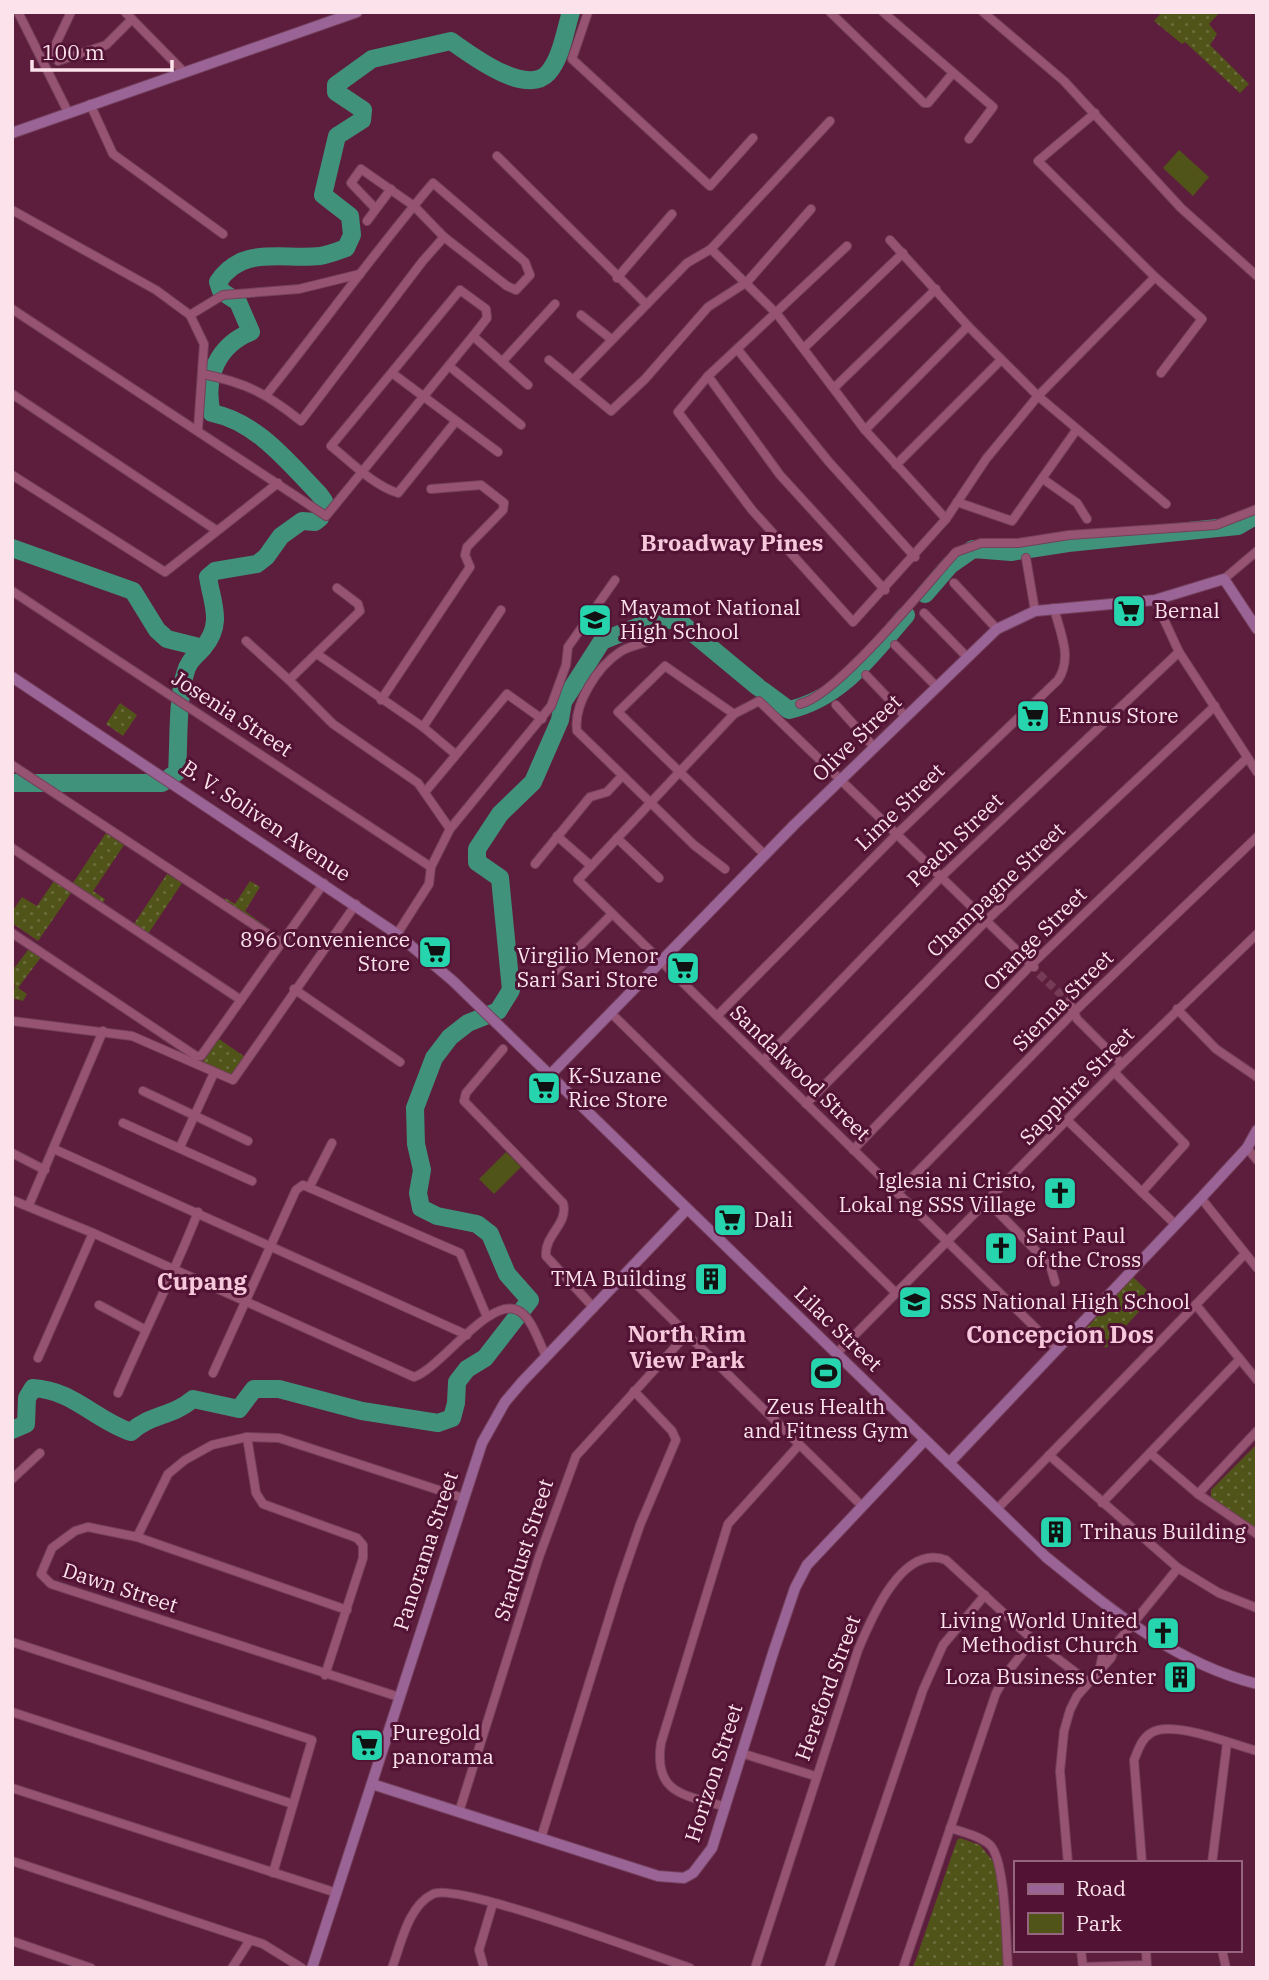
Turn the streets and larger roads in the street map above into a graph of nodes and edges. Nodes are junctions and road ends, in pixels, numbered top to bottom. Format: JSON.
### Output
{"nodes":[{"id":1,"x":18,"y":12,"type":"edge"},
{"id":2,"x":71,"y":12,"type":"edge"},
{"id":3,"x":125,"y":12,"type":"edge"},
{"id":4,"x":357,"y":12,"type":"edge"},
{"id":5,"x":588,"y":12,"type":"edge"},
{"id":6,"x":830,"y":12,"type":"edge"},
{"id":7,"x":883,"y":12,"type":"edge"},
{"id":8,"x":984,"y":12,"type":"edge"},
{"id":9,"x":132,"y":19,"type":"junction"},
{"id":10,"x":183,"y":71,"type":"junction"},
{"id":11,"x":953,"y":73,"type":"junction"},
{"id":12,"x":90,"y":104,"type":"junction"},
{"id":13,"x":68,"y":112,"type":"junction"},
{"id":14,"x":1096,"y":113,"type":"junction"},
{"id":15,"x":830,"y":121,"type":"dead end"},
{"id":16,"x":12,"y":133,"type":"edge"},
{"id":17,"x":753,"y":138,"type":"dead end"},
{"id":18,"x":969,"y":139,"type":"dead end"},
{"id":19,"x":497,"y":156,"type":"dead end"},
{"id":20,"x":391,"y":189,"type":"junction"},
{"id":21,"x":414,"y":206,"type":"junction"},
{"id":22,"x":374,"y":207,"type":"junction"},
{"id":23,"x":811,"y":209,"type":"dead end"},
{"id":24,"x":12,"y":210,"type":"edge"},
{"id":25,"x":672,"y":214,"type":"dead end"},
{"id":26,"x":366,"y":221,"type":"dead end"},
{"id":27,"x":223,"y":234,"type":"dead end"},
{"id":28,"x":444,"y":237,"type":"junction"},
{"id":29,"x":890,"y":240,"type":"dead end"},
{"id":30,"x":847,"y":246,"type":"dead end"},
{"id":31,"x":711,"y":249,"type":"junction"},
{"id":32,"x":903,"y":253,"type":"junction"},
{"id":33,"x":360,"y":274,"type":"junction"},
{"id":34,"x":1257,"y":276,"type":"edge"},
{"id":35,"x":1155,"y":277,"type":"junction"},
{"id":36,"x":617,"y":278,"type":"junction"},
{"id":37,"x":747,"y":282,"type":"junction"},
{"id":38,"x":936,"y":289,"type":"junction"},
{"id":39,"x":555,"y":303,"type":"dead end"},
{"id":40,"x":645,"y":303,"type":"junction"},
{"id":41,"x":12,"y":309,"type":"edge"},
{"id":42,"x":777,"y":313,"type":"junction"},
{"id":43,"x":581,"y":314,"type":"dead end"},
{"id":44,"x":190,"y":316,"type":"junction"},
{"id":45,"x":968,"y":326,"type":"junction"},
{"id":46,"x":473,"y":336,"type":"junction"},
{"id":47,"x":611,"y":339,"type":"junction"},
{"id":48,"x":805,"y":347,"type":"junction"},
{"id":49,"x":738,"y":350,"type":"junction"},
{"id":50,"x":550,"y":359,"type":"dead end"},
{"id":51,"x":1002,"y":360,"type":"junction"},
{"id":52,"x":502,"y":362,"type":"junction"},
{"id":53,"x":449,"y":366,"type":"junction"},
{"id":54,"x":392,"y":373,"type":"junction"},
{"id":55,"x":1161,"y":373,"type":"dead end"},
{"id":56,"x":210,"y":375,"type":"junction"},
{"id":57,"x":708,"y":376,"type":"junction"},
{"id":58,"x":574,"y":379,"type":"junction"},
{"id":59,"x":528,"y":386,"type":"dead end"},
{"id":60,"x":835,"y":387,"type":"junction"},
{"id":61,"x":12,"y":394,"type":"edge"},
{"id":62,"x":267,"y":394,"type":"junction"},
{"id":63,"x":423,"y":396,"type":"junction"},
{"id":64,"x":1038,"y":396,"type":"junction"},
{"id":65,"x":456,"y":421,"type":"junction"},
{"id":66,"x":521,"y":425,"type":"dead end"},
{"id":67,"x":198,"y":429,"type":"junction"},
{"id":68,"x":1077,"y":429,"type":"junction"},
{"id":69,"x":865,"y":430,"type":"junction"},
{"id":70,"x":498,"y":453,"type":"dead end"},
{"id":71,"x":896,"y":465,"type":"junction"},
{"id":72,"x":362,"y":471,"type":"junction"},
{"id":73,"x":12,"y":475,"type":"edge"},
{"id":74,"x":1042,"y":479,"type":"junction"},
{"id":75,"x":278,"y":483,"type":"junction"},
{"id":76,"x":431,"y":489,"type":"dead end"},
{"id":77,"x":957,"y":502,"type":"junction"},
{"id":78,"x":1166,"y":504,"type":"dead end"},
{"id":79,"x":1257,"y":509,"type":"edge"},
{"id":80,"x":946,"y":519,"type":"junction"},
{"id":81,"x":1087,"y":519,"type":"dead end"},
{"id":82,"x":216,"y":530,"type":"junction"},
{"id":83,"x":1257,"y":551,"type":"edge"},
{"id":84,"x":915,"y":557,"type":"junction"},
{"id":85,"x":1026,"y":558,"type":"dead end"},
{"id":86,"x":1224,"y":579,"type":"junction"},
{"id":87,"x":615,"y":580,"type":"dead end"},
{"id":88,"x":954,"y":583,"type":"dead end"},
{"id":89,"x":337,"y":588,"type":"dead end"},
{"id":90,"x":885,"y":590,"type":"junction"},
{"id":91,"x":12,"y":591,"type":"edge"},
{"id":92,"x":1155,"y":600,"type":"junction"},
{"id":93,"x":1054,"y":608,"type":"junction"},
{"id":94,"x":501,"y":610,"type":"dead end"},
{"id":95,"x":1035,"y":611,"type":"junction"},
{"id":96,"x":924,"y":612,"type":"dead end"},
{"id":97,"x":998,"y":629,"type":"junction"},
{"id":98,"x":1257,"y":629,"type":"edge"},
{"id":99,"x":246,"y":641,"type":"dead end"},
{"id":100,"x":646,"y":642,"type":"dead end"},
{"id":101,"x":895,"y":645,"type":"dead end"},
{"id":102,"x":1179,"y":652,"type":"junction"},
{"id":103,"x":317,"y":654,"type":"junction"},
{"id":104,"x":968,"y":658,"type":"junction"},
{"id":105,"x":866,"y":675,"type":"dead end"},
{"id":106,"x":12,"y":677,"type":"edge"},
{"id":107,"x":289,"y":680,"type":"junction"},
{"id":108,"x":937,"y":687,"type":"junction"},
{"id":109,"x":381,"y":700,"type":"junction"},
{"id":110,"x":800,"y":704,"type":"dead end"},
{"id":111,"x":836,"y":705,"type":"dead end"},
{"id":112,"x":1215,"y":706,"type":"junction"},
{"id":113,"x":734,"y":715,"type":"junction"},
{"id":114,"x":906,"y":717,"type":"junction"},
{"id":115,"x":542,"y":719,"type":"junction"},
{"id":116,"x":423,"y":727,"type":"junction"},
{"id":117,"x":874,"y":747,"type":"junction"},
{"id":118,"x":454,"y":753,"type":"junction"},
{"id":119,"x":1247,"y":758,"type":"junction"},
{"id":120,"x":12,"y":765,"type":"edge"},
{"id":121,"x":680,"y":772,"type":"junction"},
{"id":122,"x":1257,"y":772,"type":"edge"},
{"id":123,"x":622,"y":776,"type":"junction"},
{"id":124,"x":842,"y":778,"type":"junction"},
{"id":125,"x":425,"y":792,"type":"junction"},
{"id":126,"x":650,"y":803,"type":"junction"},
{"id":127,"x":450,"y":829,"type":"junction"},
{"id":128,"x":897,"y":834,"type":"junction"},
{"id":129,"x":557,"y":836,"type":"junction"},
{"id":130,"x":1257,"y":837,"type":"edge"},
{"id":131,"x":617,"y":838,"type":"junction"},
{"id":132,"x":12,"y":848,"type":"edge"},
{"id":133,"x":765,"y":855,"type":"junction"},
{"id":134,"x":535,"y":864,"type":"dead end"},
{"id":135,"x":590,"y":865,"type":"junction"},
{"id":136,"x":431,"y":867,"type":"junction"},
{"id":137,"x":725,"y":869,"type":"dead end"},
{"id":138,"x":942,"y":876,"type":"junction"},
{"id":139,"x":659,"y":877,"type":"dead end"},
{"id":140,"x":324,"y":883,"type":"junction"},
{"id":141,"x":355,"y":904,"type":"junction"},
{"id":142,"x":612,"y":914,"type":"junction"},
{"id":143,"x":988,"y":919,"type":"junction"},
{"id":144,"x":12,"y":933,"type":"edge"},
{"id":145,"x":397,"y":934,"type":"junction"},
{"id":146,"x":1257,"y":934,"type":"edge"},
{"id":147,"x":280,"y":942,"type":"junction"},
{"id":148,"x":662,"y":962,"type":"junction"},
{"id":149,"x":1033,"y":966,"type":"junction"},
{"id":150,"x":555,"y":971,"type":"dead end"},
{"id":151,"x":294,"y":989,"type":"junction"},
{"id":152,"x":241,"y":1000,"type":"junction"},
{"id":153,"x":1069,"y":1002,"type":"tunnel mouth"},
{"id":154,"x":1178,"y":1009,"type":"junction"},
{"id":155,"x":1074,"y":1012,"type":"junction"},
{"id":156,"x":486,"y":1013,"type":"joint"},
{"id":157,"x":611,"y":1013,"type":"junction"},
{"id":158,"x":717,"y":1016,"type":"junction"},
{"id":159,"x":12,"y":1021,"type":"edge"},
{"id":160,"x":103,"y":1031,"type":"junction"},
{"id":161,"x":503,"y":1049,"type":"dead end"},
{"id":162,"x":763,"y":1061,"type":"junction"},
{"id":163,"x":400,"y":1062,"type":"dead end"},
{"id":164,"x":1122,"y":1064,"type":"junction"},
{"id":165,"x":1114,"y":1072,"type":"junction"},
{"id":166,"x":214,"y":1073,"type":"junction"},
{"id":167,"x":551,"y":1076,"type":"junction"},
{"id":168,"x":1257,"y":1077,"type":"edge"},
{"id":169,"x":143,"y":1091,"type":"dead end"},
{"id":170,"x":806,"y":1104,"type":"junction"},
{"id":171,"x":194,"y":1115,"type":"junction"},
{"id":172,"x":1068,"y":1121,"type":"junction"},
{"id":173,"x":123,"y":1123,"type":"dead end"},
{"id":174,"x":1257,"y":1130,"type":"edge"},
{"id":175,"x":248,"y":1141,"type":"dead end"},
{"id":176,"x":332,"y":1143,"type":"dead end"},
{"id":177,"x":180,"y":1147,"type":"junction"},
{"id":178,"x":54,"y":1149,"type":"junction"},
{"id":179,"x":1247,"y":1149,"type":"junction"},
{"id":180,"x":853,"y":1150,"type":"junction"},
{"id":181,"x":12,"y":1153,"type":"edge"},
{"id":182,"x":1257,"y":1160,"type":"edge"},
{"id":183,"x":45,"y":1170,"type":"junction"},
{"id":184,"x":252,"y":1181,"type":"dead end"},
{"id":185,"x":307,"y":1186,"type":"junction"},
{"id":186,"x":1142,"y":1192,"type":"junction"},
{"id":187,"x":898,"y":1193,"type":"junction"},
{"id":188,"x":1201,"y":1198,"type":"junction"},
{"id":189,"x":12,"y":1200,"type":"edge"},
{"id":190,"x":988,"y":1202,"type":"junction"},
{"id":191,"x":29,"y":1205,"type":"junction"},
{"id":192,"x":687,"y":1209,"type":"junction"},
{"id":193,"x":198,"y":1212,"type":"junction"},
{"id":194,"x":1176,"y":1225,"type":"junction"},
{"id":195,"x":93,"y":1233,"type":"junction"},
{"id":196,"x":948,"y":1242,"type":"junction"},
{"id":197,"x":270,"y":1244,"type":"junction"},
{"id":198,"x":1245,"y":1254,"type":"junction"},
{"id":199,"x":1257,"y":1268,"type":"edge"},
{"id":200,"x":175,"y":1270,"type":"junction"},
{"id":201,"x":626,"y":1274,"type":"junction"},
{"id":202,"x":1055,"y":1282,"type":"dead end"},
{"id":203,"x":896,"y":1293,"type":"junction"},
{"id":204,"x":244,"y":1303,"type":"junction"},
{"id":205,"x":99,"y":1305,"type":"dead end"},
{"id":206,"x":1196,"y":1305,"type":"junction"},
{"id":207,"x":594,"y":1307,"type":"junction"},
{"id":208,"x":487,"y":1317,"type":"junction"},
{"id":209,"x":144,"y":1329,"type":"junction"},
{"id":210,"x":467,"y":1335,"type":"junction"},
{"id":211,"x":686,"y":1335,"type":"junction"},
{"id":212,"x":1057,"y":1349,"type":"junction"},
{"id":213,"x":836,"y":1354,"type":"junction"},
{"id":214,"x":546,"y":1356,"type":"junction"},
{"id":215,"x":38,"y":1357,"type":"dead end"},
{"id":216,"x":1240,"y":1359,"type":"junction"},
{"id":217,"x":213,"y":1373,"type":"dead end"},
{"id":218,"x":1257,"y":1380,"type":"edge"},
{"id":219,"x":634,"y":1391,"type":"junction"},
{"id":220,"x":118,"y":1393,"type":"dead end"},
{"id":221,"x":1257,"y":1431,"type":"edge"},
{"id":222,"x":247,"y":1437,"type":"junction"},
{"id":223,"x":925,"y":1440,"type":"junction"},
{"id":224,"x":799,"y":1445,"type":"junction"},
{"id":225,"x":40,"y":1453,"type":"dead end"},
{"id":226,"x":1150,"y":1453,"type":"junction"},
{"id":227,"x":1049,"y":1455,"type":"junction"},
{"id":228,"x":949,"y":1463,"type":"junction"},
{"id":229,"x":12,"y":1479,"type":"edge"},
{"id":230,"x":1198,"y":1494,"type":"junction"},
{"id":231,"x":463,"y":1498,"type":"junction"},
{"id":232,"x":1102,"y":1503,"type":"junction"},
{"id":233,"x":861,"y":1505,"type":"junction"},
{"id":234,"x":997,"y":1509,"type":"junction"},
{"id":235,"x":1257,"y":1534,"type":"edge"},
{"id":236,"x":136,"y":1537,"type":"junction"},
{"id":237,"x":1178,"y":1567,"type":"junction"},
{"id":238,"x":985,"y":1595,"type":"junction"},
{"id":239,"x":1257,"y":1608,"type":"edge"},
{"id":240,"x":347,"y":1610,"type":"junction"},
{"id":241,"x":1131,"y":1625,"type":"junction"},
{"id":242,"x":1033,"y":1640,"type":"junction"},
{"id":243,"x":12,"y":1642,"type":"edge"},
{"id":244,"x":325,"y":1675,"type":"junction"},
{"id":245,"x":1088,"y":1682,"type":"junction"},
{"id":246,"x":1257,"y":1684,"type":"edge"},
{"id":247,"x":399,"y":1697,"type":"junction"},
{"id":248,"x":12,"y":1712,"type":"edge"},
{"id":249,"x":1227,"y":1743,"type":"junction"},
{"id":250,"x":1257,"y":1751,"type":"edge"},
{"id":251,"x":741,"y":1753,"type":"junction"},
{"id":252,"x":815,"y":1776,"type":"junction"},
{"id":253,"x":372,"y":1784,"type":"junction"},
{"id":254,"x":12,"y":1788,"type":"edge"},
{"id":255,"x":293,"y":1804,"type":"junction"},
{"id":256,"x":726,"y":1807,"type":"junction"},
{"id":257,"x":459,"y":1812,"type":"junction"},
{"id":258,"x":950,"y":1828,"type":"junction"},
{"id":259,"x":541,"y":1838,"type":"junction"},
{"id":260,"x":12,"y":1861,"type":"edge"},
{"id":261,"x":1068,"y":1861,"type":"edge"},
{"id":262,"x":1142,"y":1861,"type":"edge"},
{"id":263,"x":1212,"y":1861,"type":"edge"},
{"id":264,"x":273,"y":1873,"type":"junction"},
{"id":265,"x":337,"y":1893,"type":"junction"},
{"id":266,"x":493,"y":1903,"type":"junction"},
{"id":267,"x":250,"y":1940,"type":"junction"},
{"id":268,"x":12,"y":1941,"type":"edge"},
{"id":269,"x":1147,"y":1966,"type":"edge"},
{"id":270,"x":91,"y":1968,"type":"edge"},
{"id":271,"x":232,"y":1968,"type":"edge"},
{"id":272,"x":302,"y":1968,"type":"edge"},
{"id":273,"x":312,"y":1968,"type":"edge"},
{"id":274,"x":392,"y":1968,"type":"edge"},
{"id":275,"x":484,"y":1968,"type":"edge"},
{"id":276,"x":690,"y":1968,"type":"edge"},
{"id":277,"x":755,"y":1968,"type":"edge"},
{"id":278,"x":830,"y":1968,"type":"edge"},
{"id":279,"x":904,"y":1968,"type":"edge"},
{"id":280,"x":1008,"y":1968,"type":"edge"},
{"id":281,"x":1083,"y":1968,"type":"edge"}],
"edges":[{"from":1,"to":13,"type":"street"},
{"from":2,"to":9,"type":"street"},
{"from":3,"to":9,"type":"street"},
{"from":4,"to":10,"type":"street"},
{"from":5,"to":17,"type":"street"},
{"from":6,"to":11,"type":"street"},
{"from":7,"to":11,"type":"street"},
{"from":8,"to":14,"type":"street"},
{"from":9,"to":10,"type":"street"},
{"from":10,"to":12,"type":"street"},
{"from":11,"to":18,"type":"street"},
{"from":12,"to":13,"type":"street"},
{"from":12,"to":27,"type":"street"},
{"from":13,"to":16,"type":"street"},
{"from":14,"to":34,"type":"street"},
{"from":14,"to":35,"type":"street"},
{"from":15,"to":31,"type":"street"},
{"from":19,"to":36,"type":"street"},
{"from":20,"to":21,"type":"street"},
{"from":20,"to":22,"type":"street"},
{"from":20,"to":22,"type":"street"},
{"from":21,"to":28,"type":"street"},
{"from":21,"to":28,"type":"street"},
{"from":21,"to":33,"type":"street"},
{"from":22,"to":26,"type":"street"},
{"from":23,"to":37,"type":"street"},
{"from":24,"to":44,"type":"street"},
{"from":25,"to":36,"type":"street"},
{"from":28,"to":62,"type":"street"},
{"from":29,"to":32,"type":"street"},
{"from":30,"to":42,"type":"street"},
{"from":31,"to":37,"type":"street"},
{"from":31,"to":40,"type":"street"},
{"from":32,"to":38,"type":"street"},
{"from":32,"to":48,"type":"street"},
{"from":33,"to":44,"type":"street"},
{"from":33,"to":62,"type":"street"},
{"from":35,"to":55,"type":"street"},
{"from":35,"to":64,"type":"street"},
{"from":36,"to":40,"type":"street"},
{"from":37,"to":42,"type":"street"},
{"from":37,"to":58,"type":"street"},
{"from":38,"to":45,"type":"street"},
{"from":38,"to":60,"type":"street"},
{"from":39,"to":52,"type":"street"},
{"from":40,"to":47,"type":"street"},
{"from":41,"to":67,"type":"street"},
{"from":42,"to":48,"type":"street"},
{"from":42,"to":49,"type":"street"},
{"from":43,"to":47,"type":"street"},
{"from":44,"to":56,"type":"street"},
{"from":45,"to":51,"type":"street"},
{"from":45,"to":69,"type":"street"},
{"from":46,"to":52,"type":"street"},
{"from":46,"to":53,"type":"street"},
{"from":46,"to":54,"type":"street"},
{"from":47,"to":58,"type":"street"},
{"from":48,"to":60,"type":"street"},
{"from":49,"to":57,"type":"street"},
{"from":49,"to":84,"type":"street"},
{"from":50,"to":58,"type":"street"},
{"from":51,"to":64,"type":"street"},
{"from":51,"to":71,"type":"street"},
{"from":52,"to":59,"type":"street"},
{"from":53,"to":63,"type":"street"},
{"from":53,"to":66,"type":"street"},
{"from":54,"to":63,"type":"street"},
{"from":54,"to":72,"type":"street"},
{"from":56,"to":62,"type":"street"},
{"from":56,"to":67,"type":"street"},
{"from":57,"to":90,"type":"street"},
{"from":57,"to":90,"type":"street"},
{"from":60,"to":69,"type":"street"},
{"from":61,"to":82,"type":"street"},
{"from":63,"to":65,"type":"street"},
{"from":63,"to":72,"type":"street"},
{"from":64,"to":68,"type":"street"},
{"from":64,"to":77,"type":"street"},
{"from":65,"to":70,"type":"street"},
{"from":65,"to":72,"type":"street"},
{"from":67,"to":75,"type":"street"},
{"from":68,"to":74,"type":"street"},
{"from":68,"to":78,"type":"street"},
{"from":69,"to":71,"type":"street"},
{"from":71,"to":80,"type":"street"},
{"from":72,"to":75,"type":"street"},
{"from":73,"to":82,"type":"street"},
{"from":74,"to":77,"type":"street"},
{"from":74,"to":81,"type":"street"},
{"from":75,"to":82,"type":"street"},
{"from":76,"to":109,"type":"street"},
{"from":77,"to":80,"type":"street"},
{"from":79,"to":110,"type":"street"},
{"from":80,"to":84,"type":"street"},
{"from":83,"to":86,"type":"street","name":"Olive Street"},
{"from":84,"to":90,"type":"street"},
{"from":85,"to":95,"type":"street"},
{"from":86,"to":92,"type":"street","name":"Olive Street"},
{"from":86,"to":98,"type":"street"},
{"from":87,"to":115,"type":"street"},
{"from":88,"to":97,"type":"street"},
{"from":89,"to":103,"type":"street"},
{"from":91,"to":136,"type":"street","name":"Josenia Street"},
{"from":92,"to":93,"type":"street","name":"Olive Street"},
{"from":92,"to":102,"type":"street"},
{"from":93,"to":95,"type":"street","name":"Olive Street"},
{"from":93,"to":128,"type":"street","name":"Lime Street"},
{"from":94,"to":116,"type":"street"},
{"from":95,"to":97,"type":"street","name":"Olive Street"},
{"from":96,"to":104,"type":"street"},
{"from":97,"to":104,"type":"street","name":"Olive Street"},
{"from":99,"to":107,"type":"street"},
{"from":100,"to":123,"type":"street"},
{"from":101,"to":108,"type":"street"},
{"from":102,"to":112,"type":"street"},
{"from":102,"to":138,"type":"street","name":"Peach Street"},
{"from":103,"to":107,"type":"street"},
{"from":103,"to":109,"type":"street"},
{"from":104,"to":108,"type":"street","name":"Olive Street"},
{"from":105,"to":114,"type":"street"},
{"from":106,"to":140,"type":"street","name":"B. V. Soliven Avenue"},
{"from":107,"to":125,"type":"street"},
{"from":108,"to":114,"type":"street","name":"Olive Street"},
{"from":109,"to":116,"type":"street"},
{"from":111,"to":117,"type":"street"},
{"from":112,"to":119,"type":"street"},
{"from":112,"to":143,"type":"street","name":"Champagne Street"},
{"from":113,"to":121,"type":"street"},
{"from":113,"to":121,"type":"street"},
{"from":113,"to":124,"type":"street"},
{"from":114,"to":117,"type":"street","name":"Olive Street"},
{"from":115,"to":118,"type":"street"},
{"from":115,"to":127,"type":"street"},
{"from":116,"to":118,"type":"street"},
{"from":117,"to":124,"type":"street","name":"Olive Street"},
{"from":118,"to":125,"type":"street"},
{"from":119,"to":122,"type":"street"},
{"from":119,"to":149,"type":"street","name":"Orange Street"},
{"from":120,"to":147,"type":"street"},
{"from":121,"to":126,"type":"street"},
{"from":121,"to":133,"type":"street"},
{"from":123,"to":126,"type":"street"},
{"from":123,"to":129,"type":"street"},
{"from":124,"to":128,"type":"street"},
{"from":124,"to":133,"type":"street","name":"Olive Street"},
{"from":125,"to":127,"type":"street"},
{"from":126,"to":131,"type":"street"},
{"from":126,"to":137,"type":"street"},
{"from":127,"to":136,"type":"street"},
{"from":128,"to":138,"type":"street"},
{"from":128,"to":158,"type":"street","name":"Lime Street"},
{"from":129,"to":134,"type":"street"},
{"from":129,"to":135,"type":"street"},
{"from":130,"to":155,"type":"street","name":"Sienna Street"},
{"from":131,"to":135,"type":"street"},
{"from":131,"to":139,"type":"street"},
{"from":132,"to":152,"type":"street"},
{"from":133,"to":148,"type":"street","name":"Olive Street"},
{"from":135,"to":142,"type":"street","name":"Sandalwood Street"},
{"from":136,"to":145,"type":"street"},
{"from":138,"to":143,"type":"street"},
{"from":138,"to":162,"type":"street","name":"Peach Street"},
{"from":140,"to":141,"type":"street","name":"B. V. Soliven Avenue"},
{"from":140,"to":147,"type":"street"},
{"from":141,"to":145,"type":"street","name":"B. V. Soliven Avenue"},
{"from":141,"to":151,"type":"street"},
{"from":142,"to":148,"type":"street","name":"Sandalwood Street"},
{"from":142,"to":150,"type":"street"},
{"from":143,"to":149,"type":"street"},
{"from":143,"to":170,"type":"street","name":"Champagne Street"},
{"from":144,"to":152,"type":"street"},
{"from":145,"to":156,"type":"street","name":"B. V. Soliven Avenue"},
{"from":146,"to":154,"type":"street","name":"Sapphire Street"},
{"from":147,"to":152,"type":"street"},
{"from":148,"to":157,"type":"street","name":"Olive Street"},
{"from":148,"to":158,"type":"street","name":"Sandalwood Street"},
{"from":149,"to":180,"type":"street","name":"Orange Street"},
{"from":151,"to":163,"type":"street"},
{"from":151,"to":166,"type":"street"},
{"from":153,"to":155,"type":"street"},
{"from":154,"to":164,"type":"street","name":"Sapphire Street"},
{"from":154,"to":168,"type":"street"},
{"from":155,"to":164,"type":"street"},
{"from":155,"to":187,"type":"street","name":"Sienna Street"},
{"from":156,"to":167,"type":"street","name":"Lilac Street"},
{"from":157,"to":167,"type":"street","name":"Olive Street"},
{"from":157,"to":203,"type":"street"},
{"from":158,"to":162,"type":"street","name":"Sandalwood Street"},
{"from":159,"to":160,"type":"street"},
{"from":160,"to":166,"type":"street"},
{"from":160,"to":178,"type":"street"},
{"from":161,"to":207,"type":"street"},
{"from":162,"to":170,"type":"street","name":"Sandalwood Street"},
{"from":164,"to":165,"type":"street","name":"Sapphire Street"},
{"from":165,"to":172,"type":"street","name":"Sapphire Street"},
{"from":165,"to":186,"type":"street"},
{"from":166,"to":171,"type":"street"},
{"from":167,"to":192,"type":"street","name":"Lilac Street"},
{"from":169,"to":171,"type":"street"},
{"from":170,"to":180,"type":"street","name":"Sandalwood Street"},
{"from":171,"to":175,"type":"street"},
{"from":171,"to":177,"type":"street"},
{"from":172,"to":186,"type":"street"},
{"from":172,"to":190,"type":"street","name":"Sapphire Street"},
{"from":173,"to":177,"type":"street"},
{"from":174,"to":179,"type":"street"},
{"from":176,"to":185,"type":"street"},
{"from":177,"to":184,"type":"street"},
{"from":178,"to":183,"type":"street"},
{"from":178,"to":193,"type":"street"},
{"from":179,"to":182,"type":"street"},
{"from":179,"to":188,"type":"street"},
{"from":180,"to":187,"type":"street","name":"Sandalwood Street"},
{"from":181,"to":183,"type":"street"},
{"from":183,"to":191,"type":"street"},
{"from":185,"to":197,"type":"street"},
{"from":185,"to":208,"type":"street"},
{"from":186,"to":194,"type":"street"},
{"from":187,"to":196,"type":"street","name":"Sandalwood Street"},
{"from":188,"to":194,"type":"street"},
{"from":188,"to":198,"type":"street"},
{"from":189,"to":191,"type":"street"},
{"from":190,"to":196,"type":"street","name":"Sapphire Street"},
{"from":190,"to":202,"type":"street"},
{"from":191,"to":195,"type":"street"},
{"from":192,"to":201,"type":"street","name":"Panorama Street"},
{"from":192,"to":213,"type":"street","name":"Lilac Street"},
{"from":193,"to":197,"type":"street"},
{"from":193,"to":200,"type":"street"},
{"from":194,"to":212,"type":"street"},
{"from":195,"to":200,"type":"street"},
{"from":195,"to":215,"type":"street"},
{"from":196,"to":203,"type":"street","name":"Sapphire Street"},
{"from":196,"to":212,"type":"street","name":"Sandalwood Street"},
{"from":197,"to":204,"type":"street"},
{"from":197,"to":210,"type":"street"},
{"from":198,"to":199,"type":"street"},
{"from":198,"to":206,"type":"street"},
{"from":200,"to":204,"type":"street"},
{"from":200,"to":209,"type":"street"},
{"from":201,"to":207,"type":"street","name":"Panorama Street"},
{"from":201,"to":211,"type":"street"},
{"from":203,"to":213,"type":"street","name":"Sapphire Street"},
{"from":204,"to":210,"type":"street"},
{"from":204,"to":217,"type":"street"},
{"from":205,"to":209,"type":"street"},
{"from":206,"to":216,"type":"street"},
{"from":206,"to":227,"type":"street"},
{"from":207,"to":214,"type":"street","name":"Panorama Street"},
{"from":208,"to":210,"type":"street"},
{"from":208,"to":214,"type":"street"},
{"from":209,"to":220,"type":"street"},
{"from":211,"to":219,"type":"street","name":"Stardust Street"},
{"from":211,"to":224,"type":"street"},
{"from":212,"to":228,"type":"street"},
{"from":213,"to":223,"type":"street","name":"Lilac Street"},
{"from":214,"to":231,"type":"street","name":"Panorama Street"},
{"from":216,"to":218,"type":"street"},
{"from":216,"to":226,"type":"street"},
{"from":219,"to":257,"type":"street","name":"Stardust Street"},
{"from":219,"to":259,"type":"street"},
{"from":221,"to":230,"type":"street"},
{"from":222,"to":231,"type":"street"},
{"from":222,"to":236,"type":"street"},
{"from":222,"to":240,"type":"street"},
{"from":223,"to":228,"type":"street","name":"Lilac Street"},
{"from":223,"to":233,"type":"street","name":"Horizon Street"},
{"from":224,"to":233,"type":"street"},
{"from":224,"to":256,"type":"street"},
{"from":225,"to":229,"type":"street"},
{"from":226,"to":230,"type":"street"},
{"from":226,"to":232,"type":"street"},
{"from":227,"to":232,"type":"street"},
{"from":227,"to":234,"type":"street"},
{"from":228,"to":234,"type":"street","name":"Lilac Street"},
{"from":230,"to":235,"type":"street"},
{"from":231,"to":247,"type":"street","name":"Panorama Street"},
{"from":232,"to":237,"type":"street"},
{"from":233,"to":251,"type":"street","name":"Horizon Street"},
{"from":234,"to":241,"type":"street","name":"Lilac Street"},
{"from":236,"to":240,"type":"street","name":"Dawn Street"},
{"from":236,"to":244,"type":"street","name":"Dawn Street"},
{"from":237,"to":239,"type":"street"},
{"from":237,"to":241,"type":"street"},
{"from":238,"to":242,"type":"street","name":"Hereford Street"},
{"from":238,"to":252,"type":"street","name":"Hereford Street"},
{"from":238,"to":278,"type":"street"},
{"from":240,"to":244,"type":"street"},
{"from":241,"to":245,"type":"street"},
{"from":241,"to":246,"type":"street","name":"Lilac Street"},
{"from":242,"to":245,"type":"street","name":"Hereford Street"},
{"from":242,"to":258,"type":"street"},
{"from":243,"to":255,"type":"street"},
{"from":244,"to":247,"type":"street","name":"Dawn Street"},
{"from":245,"to":261,"type":"street"},
{"from":247,"to":253,"type":"street","name":"Panorama Street"},
{"from":248,"to":255,"type":"street"},
{"from":249,"to":250,"type":"street"},
{"from":249,"to":262,"type":"street"},
{"from":249,"to":263,"type":"street"},
{"from":251,"to":252,"type":"street"},
{"from":251,"to":256,"type":"street","name":"Horizon Street"},
{"from":252,"to":277,"type":"street","name":"Hereford Street"},
{"from":253,"to":257,"type":"street","name":"Horizon Street"},
{"from":253,"to":265,"type":"street","name":"Panorama Street"},
{"from":254,"to":264,"type":"street"},
{"from":255,"to":264,"type":"street"},
{"from":256,"to":259,"type":"street","name":"Horizon Street"},
{"from":257,"to":259,"type":"street","name":"Horizon Street"},
{"from":258,"to":279,"type":"street"},
{"from":258,"to":280,"type":"street"},
{"from":260,"to":267,"type":"street"},
{"from":264,"to":265,"type":"street"},
{"from":265,"to":273,"type":"street","name":"Panorama Street"},
{"from":266,"to":274,"type":"street"},
{"from":266,"to":275,"type":"street"},
{"from":266,"to":276,"type":"street"},
{"from":267,"to":271,"type":"street"},
{"from":267,"to":272,"type":"street"},
{"from":268,"to":270,"type":"street"},
{"from":269,"to":281,"type":"street"}]}
